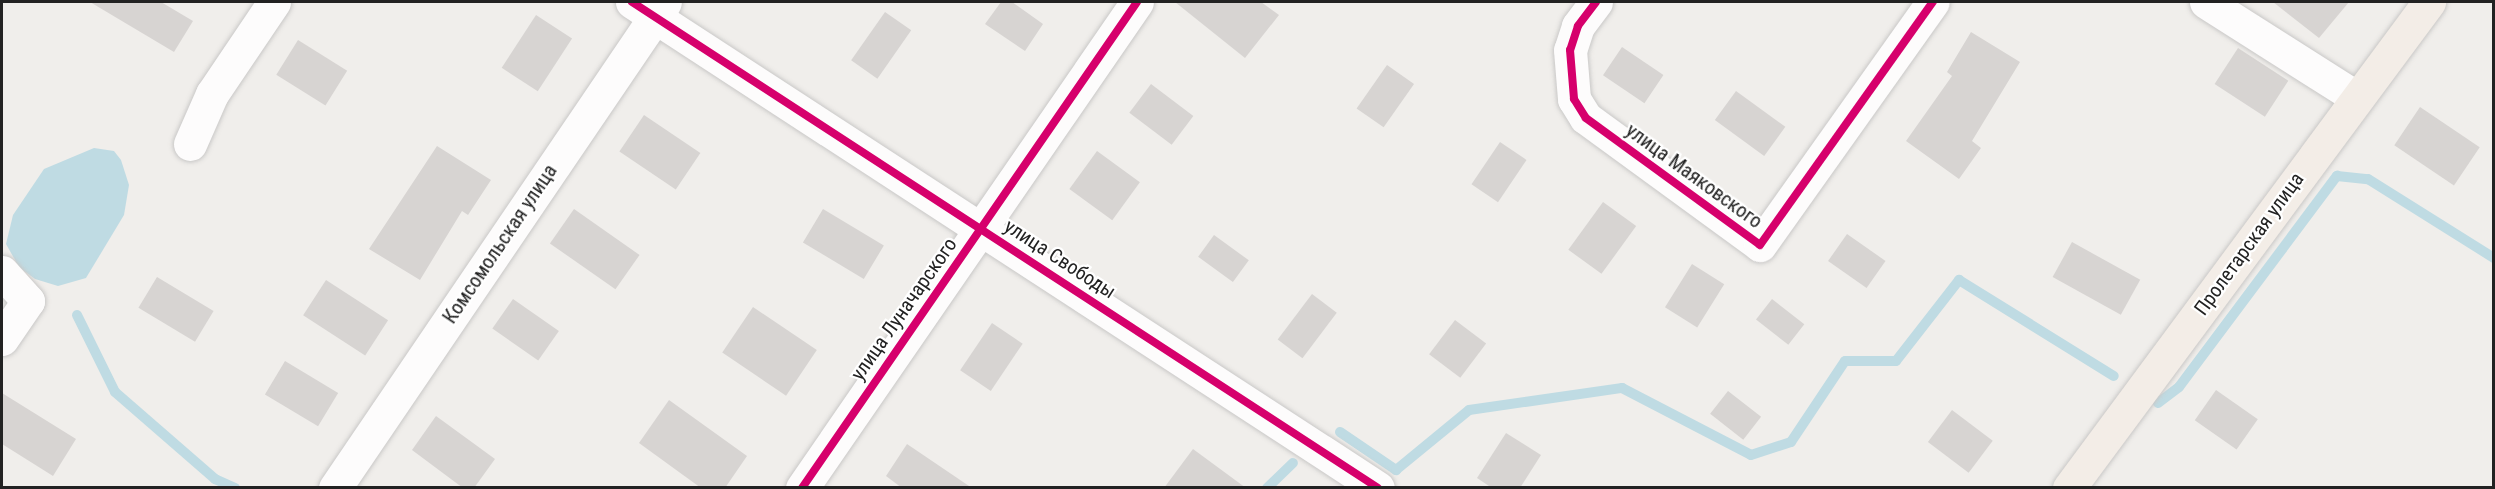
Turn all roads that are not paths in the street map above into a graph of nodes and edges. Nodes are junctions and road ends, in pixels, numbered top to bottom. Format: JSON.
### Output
{"nodes":[{"id":1,"x":274,"y":2,"type":"edge"},
{"id":2,"x":1137,"y":2,"type":"edge"},
{"id":3,"x":1596,"y":2,"type":"edge"},
{"id":4,"x":1933,"y":2,"type":"edge"},
{"id":5,"x":2205,"y":2,"type":"edge"},
{"id":6,"x":2429,"y":2,"type":"edge"},
{"id":7,"x":651,"y":6,"type":"edge"},
{"id":8,"x":2357,"y":98,"type":"junction"},
{"id":9,"x":190,"y":144,"type":"dead end"},
{"id":10,"x":981,"y":227,"type":"junction"},
{"id":11,"x":2,"y":272,"type":"edge"},
{"id":12,"x":2,"y":339,"type":"edge"},
{"id":13,"x":335,"y":488,"type":"edge"},
{"id":14,"x":801,"y":488,"type":"edge"},
{"id":15,"x":1378,"y":488,"type":"edge"},
{"id":16,"x":2069,"y":488,"type":"edge"}],
"edges":[{"from":1,"to":9,"type":"street"},
{"from":2,"to":10,"type":"street","name":"улица Луначарского"},
{"from":3,"to":4,"type":"street","name":"улица Маяковского"},
{"from":5,"to":8,"type":"street"},
{"from":6,"to":8,"type":"main road","name":"Пролетарская улица"},
{"from":7,"to":10,"type":"street","name":"улица Свободы"},
{"from":7,"to":13,"type":"street","name":"Комсомольская улица"},
{"from":8,"to":16,"type":"main road","name":"Пролетарская улица"},
{"from":10,"to":14,"type":"street","name":"улица Луначарского"},
{"from":10,"to":15,"type":"street","name":"улица Свободы"},
{"from":11,"to":12,"type":"street"}]}
